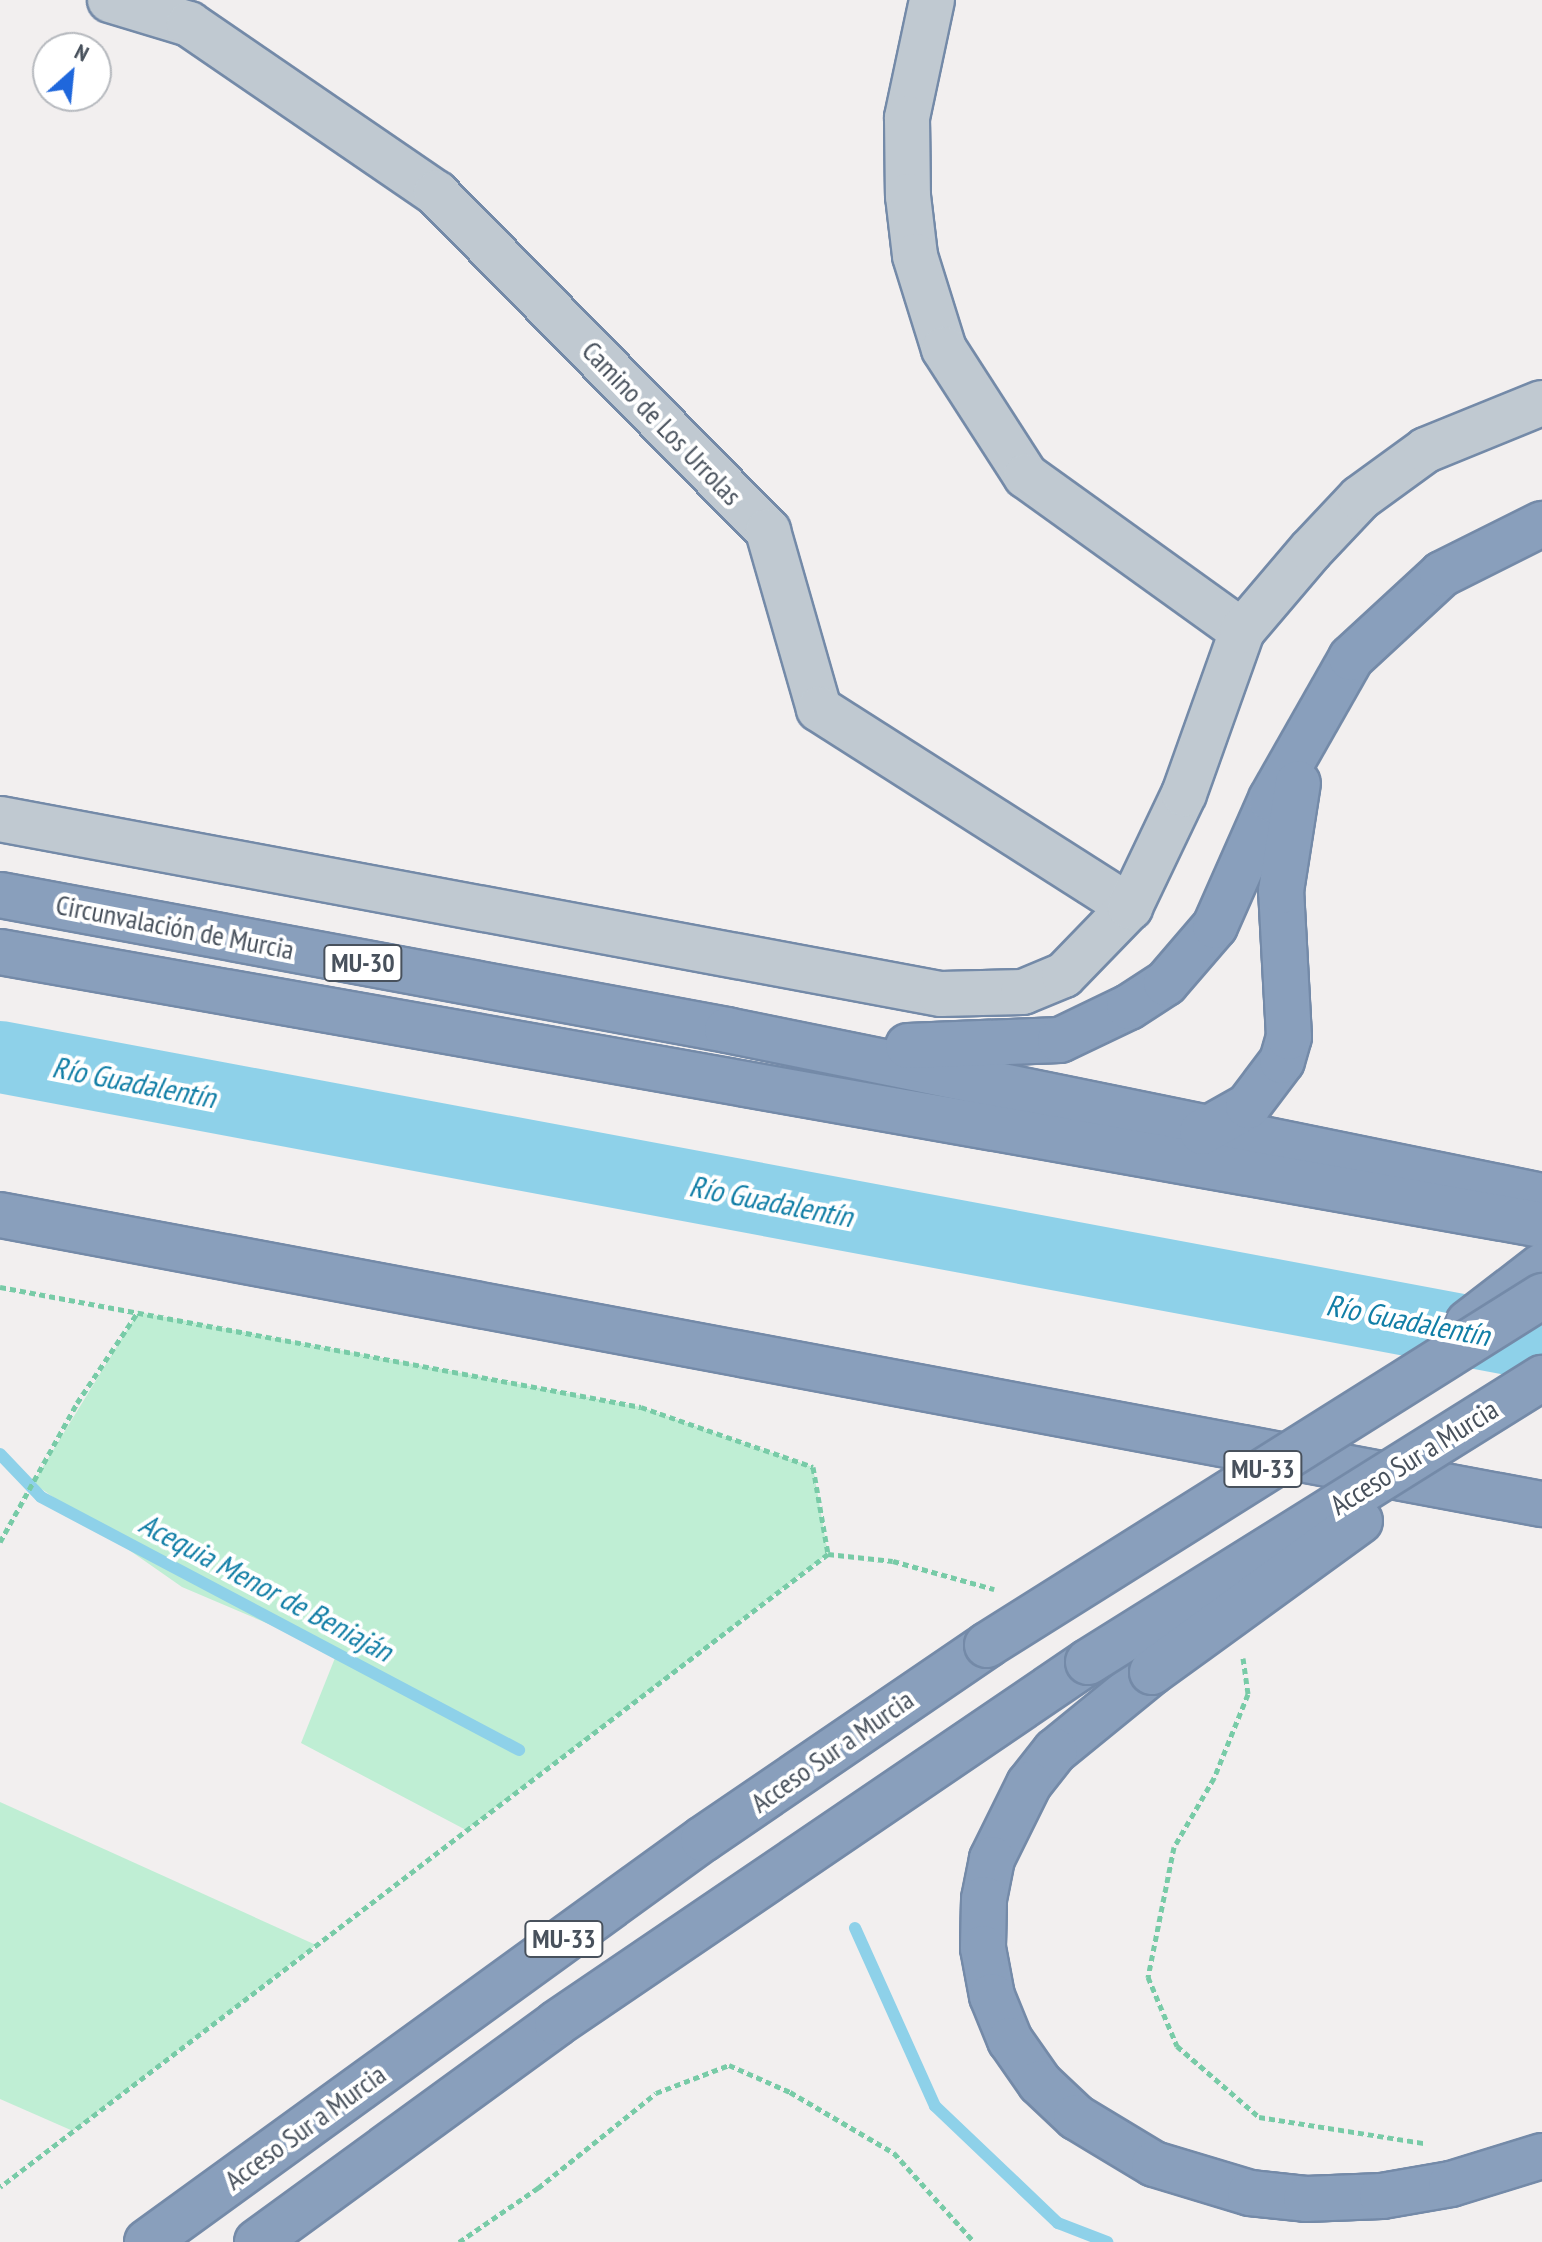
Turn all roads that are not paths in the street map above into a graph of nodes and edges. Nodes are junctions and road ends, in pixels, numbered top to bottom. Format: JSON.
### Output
{"nodes":[{"id":1,"x":110,"y":0,"type":"edge"},
{"id":2,"x":932,"y":0,"type":"edge"},
{"id":3,"x":1542,"y":403,"type":"edge"},
{"id":4,"x":1542,"y":524,"type":"edge"},
{"id":5,"x":1242,"y":631,"type":"junction"},
{"id":6,"x":1317,"y":711,"type":"junction"},
{"id":7,"x":0,"y":819,"type":"edge"},
{"id":8,"x":0,"y":895,"type":"edge"},
{"id":9,"x":1130,"y":907,"type":"junction"},
{"id":10,"x":0,"y":952,"type":"edge"},
{"id":11,"x":727,"y":1030,"type":"junction"},
{"id":12,"x":720,"y":1081,"type":"junction"},
{"id":13,"x":1218,"y":1127,"type":"junction"},
{"id":14,"x":1542,"y":1196,"type":"edge"},
{"id":15,"x":0,"y":1215,"type":"edge"},
{"id":16,"x":1542,"y":1225,"type":"edge"},
{"id":17,"x":1542,"y":1266,"type":"edge"},
{"id":18,"x":1542,"y":1296,"type":"edge"},
{"id":19,"x":1542,"y":1378,"type":"edge"},
{"id":20,"x":1542,"y":1390,"type":"edge"},
{"id":21,"x":1344,"y":1418,"type":"junction"},
{"id":22,"x":1542,"y":1504,"type":"edge"},
{"id":23,"x":1542,"y":2156,"type":"edge"},
{"id":24,"x":147,"y":2242,"type":"edge"},
{"id":25,"x":257,"y":2242,"type":"edge"}],
"edges":[{"from":1,"to":9,"type":"street","name":"Camino de Los Urrolas"},
{"from":2,"to":5,"type":"street"},
{"from":3,"to":5,"type":"street"},
{"from":4,"to":6,"type":"highway"},
{"from":5,"to":9,"type":"street"},
{"from":6,"to":11,"type":"highway"},
{"from":6,"to":13,"type":"highway"},
{"from":7,"to":9,"type":"street"},
{"from":8,"to":11,"type":"highway","name":"Circunvalación de Murcia","number":"MU-30"},
{"from":10,"to":12,"type":"highway","name":"Circunvalación de Murcia","number":"MU-30"},
{"from":11,"to":13,"type":"highway"},
{"from":12,"to":13,"type":"highway"},
{"from":12,"to":16,"type":"highway"},
{"from":13,"to":14,"type":"highway"},
{"from":15,"to":22,"type":"highway"},
{"from":17,"to":21,"type":"highway","bridge":true},
{"from":18,"to":21,"type":"highway","name":"Acceso Sur a Murcia","number":"MU-33","bridge":true},
{"from":19,"to":25,"type":"highway","name":"Acceso Sur a Murcia","number":"MU-33","bridge":true},
{"from":20,"to":23,"type":"highway","bridge":true},
{"from":21,"to":24,"type":"highway","name":"Acceso Sur a Murcia","number":"MU-33","bridge":true}]}
